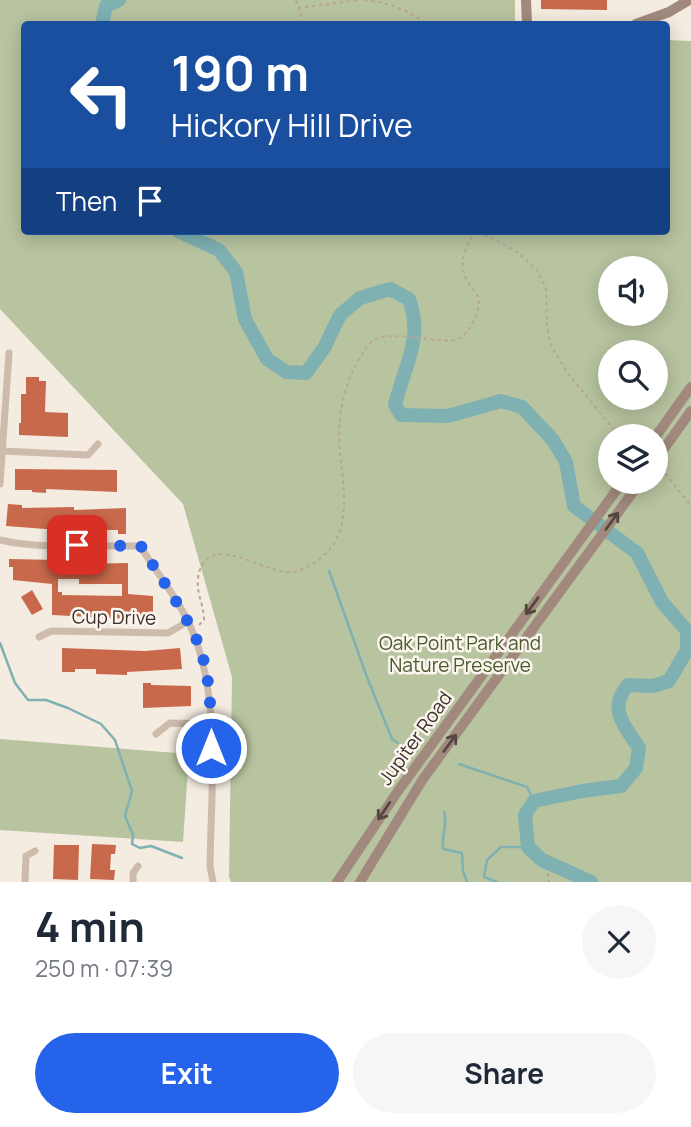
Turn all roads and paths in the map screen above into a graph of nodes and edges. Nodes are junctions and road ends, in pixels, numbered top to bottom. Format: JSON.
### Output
{"nodes":[{"id":1,"x":296,"y":0,"type":"edge"},
{"id":2,"x":362,"y":0,"type":"edge"},
{"id":3,"x":526,"y":0,"type":"edge"},
{"id":4,"x":689,"y":0,"type":"edge"},
{"id":5,"x":298,"y":8,"type":"junction"},
{"id":6,"x":302,"y":21,"type":"edge"},
{"id":7,"x":422,"y":21,"type":"edge"},
{"id":8,"x":527,"y":21,"type":"edge"},
{"id":9,"x":646,"y":21,"type":"edge"},
{"id":10,"x":474,"y":235,"type":"edge"},
{"id":11,"x":484,"y":235,"type":"edge"},
{"id":12,"x":9,"y":353,"type":"dead end"},
{"id":13,"x":691,"y":387,"type":"edge"},
{"id":14,"x":691,"y":411,"type":"edge"},
{"id":15,"x":609,"y":424,"type":"edge"},
{"id":16,"x":665,"y":424,"type":"edge"},
{"id":17,"x":668,"y":443,"type":"edge"},
{"id":18,"x":99,"y":444,"type":"dead end"},
{"id":19,"x":2,"y":452,"type":"junction"},
{"id":20,"x":668,"y":476,"type":"edge"},
{"id":21,"x":0,"y":484,"type":"edge"},
{"id":22,"x":614,"y":494,"type":"edge"},
{"id":23,"x":631,"y":494,"type":"edge"},
{"id":24,"x":690,"y":504,"type":"edge"},
{"id":25,"x":0,"y":540,"type":"edge"},
{"id":26,"x":187,"y":622,"type":"junction"},
{"id":27,"x":193,"y":631,"type":"junction"},
{"id":28,"x":39,"y":637,"type":"dead end"},
{"id":29,"x":211,"y":724,"type":"junction"},
{"id":30,"x":156,"y":734,"type":"dead end"},
{"id":31,"x":35,"y":851,"type":"dead end"},
{"id":32,"x":138,"y":866,"type":"dead end"},
{"id":33,"x":548,"y":873,"type":"dead end"},
{"id":34,"x":24,"y":882,"type":"edge"},
{"id":35,"x":133,"y":882,"type":"edge"},
{"id":36,"x":213,"y":882,"type":"edge"},
{"id":37,"x":337,"y":882,"type":"edge"},
{"id":38,"x":360,"y":882,"type":"edge"},
{"id":39,"x":549,"y":882,"type":"edge"}],
"edges":[{"from":1,"to":5,"type":"path"},
{"from":2,"to":5,"type":"path"},
{"from":2,"to":7,"type":"path"},
{"from":3,"to":8,"type":"main road"},
{"from":4,"to":9,"type":"main road"},
{"from":5,"to":6,"type":"path"},
{"from":10,"to":27,"type":"path"},
{"from":11,"to":15,"type":"path"},
{"from":12,"to":19,"type":"street"},
{"from":13,"to":16,"type":"main road"},
{"from":14,"to":17,"type":"main road"},
{"from":18,"to":19,"type":"street"},
{"from":19,"to":21,"type":"street"},
{"from":20,"to":24,"type":"path"},
{"from":22,"to":37,"type":"main road","name":"Jupiter Road","one_way":true},
{"from":38,"to":23,"type":"main road","name":"Jupiter Road","one_way":true},
{"from":25,"to":26,"type":"street"},
{"from":26,"to":27,"type":"street"},
{"from":26,"to":28,"type":"street","name":"Cup Drive"},
{"from":27,"to":29,"type":"street"},
{"from":29,"to":30,"type":"street"},
{"from":29,"to":36,"type":"street"},
{"from":31,"to":34,"type":"street"},
{"from":32,"to":35,"type":"street"},
{"from":33,"to":39,"type":"path"}]}
